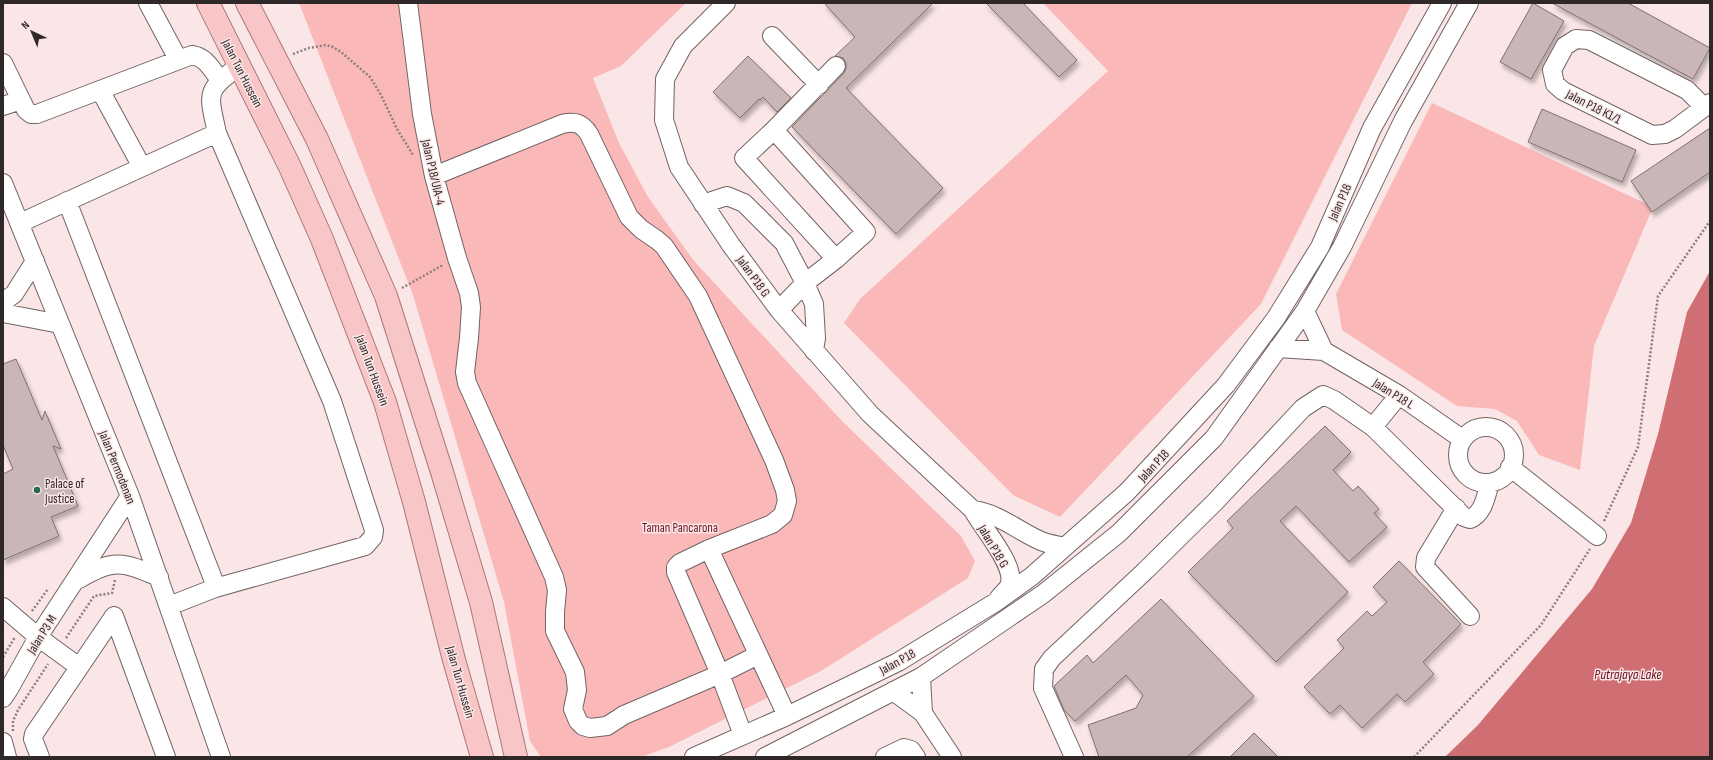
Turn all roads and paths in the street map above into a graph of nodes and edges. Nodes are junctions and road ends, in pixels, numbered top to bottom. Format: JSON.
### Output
{"nodes":[{"id":1,"x":148,"y":3,"type":"edge"},
{"id":2,"x":208,"y":3,"type":"edge"},
{"id":3,"x":247,"y":3,"type":"edge"},
{"id":4,"x":408,"y":3,"type":"edge"},
{"id":5,"x":726,"y":3,"type":"edge"},
{"id":6,"x":1442,"y":3,"type":"edge"},
{"id":7,"x":1469,"y":3,"type":"edge"},
{"id":8,"x":772,"y":36,"type":"dead end"},
{"id":9,"x":178,"y":59,"type":"junction"},
{"id":10,"x":278,"y":61,"type":"junction"},
{"id":11,"x":3,"y":63,"type":"edge"},
{"id":12,"x":240,"y":64,"type":"junction"},
{"id":13,"x":836,"y":66,"type":"dead end"},
{"id":14,"x":220,"y":80,"type":"junction"},
{"id":15,"x":819,"y":85,"type":"junction"},
{"id":16,"x":100,"y":90,"type":"junction"},
{"id":17,"x":21,"y":100,"type":"junction"},
{"id":18,"x":1707,"y":105,"type":"edge"},
{"id":19,"x":3,"y":106,"type":"edge"},
{"id":20,"x":774,"y":130,"type":"junction"},
{"id":21,"x":217,"y":133,"type":"junction"},
{"id":22,"x":142,"y":167,"type":"junction"},
{"id":23,"x":434,"y":176,"type":"junction"},
{"id":24,"x":3,"y":183,"type":"edge"},
{"id":25,"x":67,"y":201,"type":"junction"},
{"id":26,"x":703,"y":204,"type":"junction"},
{"id":27,"x":1710,"y":221,"type":"edge"},
{"id":28,"x":20,"y":223,"type":"junction"},
{"id":29,"x":457,"y":258,"type":"junction"},
{"id":30,"x":836,"y":259,"type":"junction"},
{"id":31,"x":35,"y":261,"type":"junction"},
{"id":32,"x":805,"y":282,"type":"junction"},
{"id":33,"x":408,"y":285,"type":"dead end"},
{"id":34,"x":3,"y":302,"type":"edge"},
{"id":35,"x":779,"y":310,"type":"junction"},
{"id":36,"x":1305,"y":311,"type":"junction"},
{"id":37,"x":3,"y":313,"type":"edge"},
{"id":38,"x":60,"y":324,"type":"junction"},
{"id":39,"x":1278,"y":348,"type":"junction"},
{"id":40,"x":814,"y":351,"type":"junction"},
{"id":41,"x":1324,"y":351,"type":"junction"},
{"id":42,"x":1399,"y":395,"type":"junction"},
{"id":43,"x":1373,"y":427,"type":"junction"},
{"id":44,"x":1462,"y":439,"type":"junction"},
{"id":45,"x":1510,"y":467,"type":"junction"},
{"id":46,"x":1490,"y":483,"type":"junction"},
{"id":47,"x":130,"y":496,"type":"junction"},
{"id":48,"x":1456,"y":508,"type":"junction"},
{"id":49,"x":973,"y":510,"type":"junction"},
{"id":50,"x":1597,"y":536,"type":"junction"},
{"id":51,"x":1065,"y":547,"type":"junction"},
{"id":52,"x":709,"y":548,"type":"junction"},
{"id":53,"x":159,"y":578,"type":"junction"},
{"id":54,"x":76,"y":580,"type":"junction"},
{"id":55,"x":215,"y":588,"type":"junction"},
{"id":56,"x":996,"y":602,"type":"junction"},
{"id":57,"x":169,"y":606,"type":"junction"},
{"id":58,"x":3,"y":607,"type":"edge"},
{"id":59,"x":1470,"y":616,"type":"dead end"},
{"id":60,"x":38,"y":637,"type":"junction"},
{"id":61,"x":758,"y":655,"type":"junction"},
{"id":62,"x":80,"y":666,"type":"junction"},
{"id":63,"x":720,"y":674,"type":"junction"},
{"id":64,"x":921,"y":676,"type":"junction"},
{"id":65,"x":893,"y":691,"type":"junction"},
{"id":66,"x":6,"y":694,"type":"edge"},
{"id":67,"x":3,"y":707,"type":"edge"},
{"id":68,"x":924,"y":713,"type":"junction"},
{"id":69,"x":787,"y":716,"type":"junction"},
{"id":70,"x":743,"y":735,"type":"junction"},
{"id":71,"x":3,"y":742,"type":"edge"},
{"id":72,"x":782,"y":753,"type":"edge"},
{"id":73,"x":7,"y":757,"type":"edge"},
{"id":74,"x":40,"y":757,"type":"edge"},
{"id":75,"x":166,"y":757,"type":"edge"},
{"id":76,"x":221,"y":757,"type":"edge"},
{"id":77,"x":482,"y":757,"type":"edge"},
{"id":78,"x":516,"y":757,"type":"edge"},
{"id":79,"x":694,"y":757,"type":"edge"},
{"id":80,"x":765,"y":757,"type":"edge"},
{"id":81,"x":885,"y":757,"type":"edge"},
{"id":82,"x":916,"y":757,"type":"edge"},
{"id":83,"x":952,"y":757,"type":"edge"},
{"id":84,"x":1074,"y":757,"type":"edge"},
{"id":85,"x":1414,"y":757,"type":"edge"}],
"edges":[{"from":1,"to":9,"type":"street"},
{"from":2,"to":12,"type":"main road","name":"Jalan Tun Hussein"},
{"from":3,"to":10,"type":"main road"},
{"from":4,"to":23,"type":"street","name":"Jalan P18/UIA-4"},
{"from":5,"to":26,"type":"street","name":"Jalan P18 G"},
{"from":6,"to":51,"type":"street","name":"Jalan P18"},
{"from":7,"to":36,"type":"street","name":"Jalan P18"},
{"from":8,"to":15,"type":"street"},
{"from":9,"to":14,"type":"street"},
{"from":9,"to":16,"type":"street"},
{"from":10,"to":23,"type":"path"},
{"from":10,"to":78,"type":"main road"},
{"from":11,"to":17,"type":"street"},
{"from":12,"to":14,"type":"street"},
{"from":12,"to":77,"type":"main road","name":"Jalan Tun Hussein"},
{"from":13,"to":15,"type":"street"},
{"from":14,"to":21,"type":"street"},
{"from":15,"to":20,"type":"street"},
{"from":16,"to":17,"type":"street"},
{"from":16,"to":22,"type":"street"},
{"from":17,"to":19,"type":"street"},
{"from":18,"to":18,"type":"street","name":"Jalan P18 K1/1"},
{"from":20,"to":30,"type":"street"},
{"from":20,"to":30,"type":"street"},
{"from":21,"to":22,"type":"street"},
{"from":21,"to":55,"type":"street"},
{"from":22,"to":25,"type":"street"},
{"from":23,"to":29,"type":"street","name":"Jalan P18/UIA-4"},
{"from":23,"to":52,"type":"street"},
{"from":24,"to":28,"type":"street","name":"Jalan Permodenan"},
{"from":25,"to":28,"type":"street"},
{"from":25,"to":55,"type":"street"},
{"from":26,"to":32,"type":"street"},
{"from":26,"to":35,"type":"street","name":"Jalan P18 G"},
{"from":27,"to":50,"type":"path"},
{"from":28,"to":31,"type":"street","name":"Jalan Permodenan"},
{"from":29,"to":33,"type":"path"},
{"from":29,"to":63,"type":"street","name":"Jalan P18/UIA-4"},
{"from":30,"to":32,"type":"street"},
{"from":31,"to":34,"type":"street"},
{"from":31,"to":38,"type":"street","name":"Jalan Permodenan"},
{"from":32,"to":35,"type":"street"},
{"from":32,"to":40,"type":"street"},
{"from":35,"to":40,"type":"street","name":"Jalan P18 G"},
{"from":36,"to":39,"type":"street","name":"Jalan P18"},
{"from":36,"to":41,"type":"street"},
{"from":37,"to":38,"type":"street"},
{"from":38,"to":47,"type":"street","name":"Jalan Permodenan"},
{"from":39,"to":41,"type":"street","name":"Jalan P18 L"},
{"from":39,"to":64,"type":"street","name":"Jalan P18"},
{"from":40,"to":49,"type":"street","name":"Jalan P18 G"},
{"from":41,"to":42,"type":"street","name":"Jalan P18 L"},
{"from":42,"to":43,"type":"street"},
{"from":42,"to":44,"type":"street","name":"Jalan P18 L"},
{"from":43,"to":48,"type":"street"},
{"from":43,"to":84,"type":"street"},
{"from":44,"to":45,"type":"street"},
{"from":44,"to":46,"type":"street"},
{"from":45,"to":46,"type":"street"},
{"from":45,"to":50,"type":"street"},
{"from":46,"to":48,"type":"street"},
{"from":47,"to":53,"type":"street","name":"Jalan Permodenan"},
{"from":47,"to":54,"type":"street","name":"Jalan P3 M"},
{"from":48,"to":59,"type":"street"},
{"from":49,"to":51,"type":"street","name":"Jalan P18 G"},
{"from":49,"to":56,"type":"street","name":"Jalan P18 G"},
{"from":50,"to":85,"type":"path"},
{"from":51,"to":56,"type":"street","name":"Jalan P18"},
{"from":52,"to":61,"type":"street"},
{"from":52,"to":63,"type":"street"},
{"from":53,"to":54,"type":"street","name":"Jalan P3 M"},
{"from":53,"to":57,"type":"street","name":"Jalan Permodenan"},
{"from":54,"to":60,"type":"street","name":"Jalan P3 M"},
{"from":55,"to":57,"type":"street"},
{"from":56,"to":69,"type":"street","name":"Jalan P18"},
{"from":57,"to":76,"type":"street","name":"Jalan Permodenan"},
{"from":58,"to":60,"type":"street"},
{"from":60,"to":62,"type":"street"},
{"from":60,"to":66,"type":"street","name":"Jalan P3 M"},
{"from":61,"to":63,"type":"street","name":"Jalan P18/UIA-4"},
{"from":61,"to":69,"type":"street"},
{"from":62,"to":74,"type":"street"},
{"from":62,"to":75,"type":"street"},
{"from":63,"to":70,"type":"street"},
{"from":64,"to":65,"type":"street","name":"Jalan P18"},
{"from":64,"to":68,"type":"street"},
{"from":65,"to":68,"type":"street"},
{"from":65,"to":72,"type":"street","name":"Jalan P18"},
{"from":66,"to":67,"type":"street","name":"Jalan P3 M"},
{"from":68,"to":83,"type":"street"},
{"from":69,"to":70,"type":"street","name":"Jalan P18"},
{"from":70,"to":79,"type":"street","name":"Jalan P18"},
{"from":71,"to":73,"type":"street"},
{"from":72,"to":80,"type":"street","name":"Jalan P18"},
{"from":81,"to":82,"type":"street"}]}
